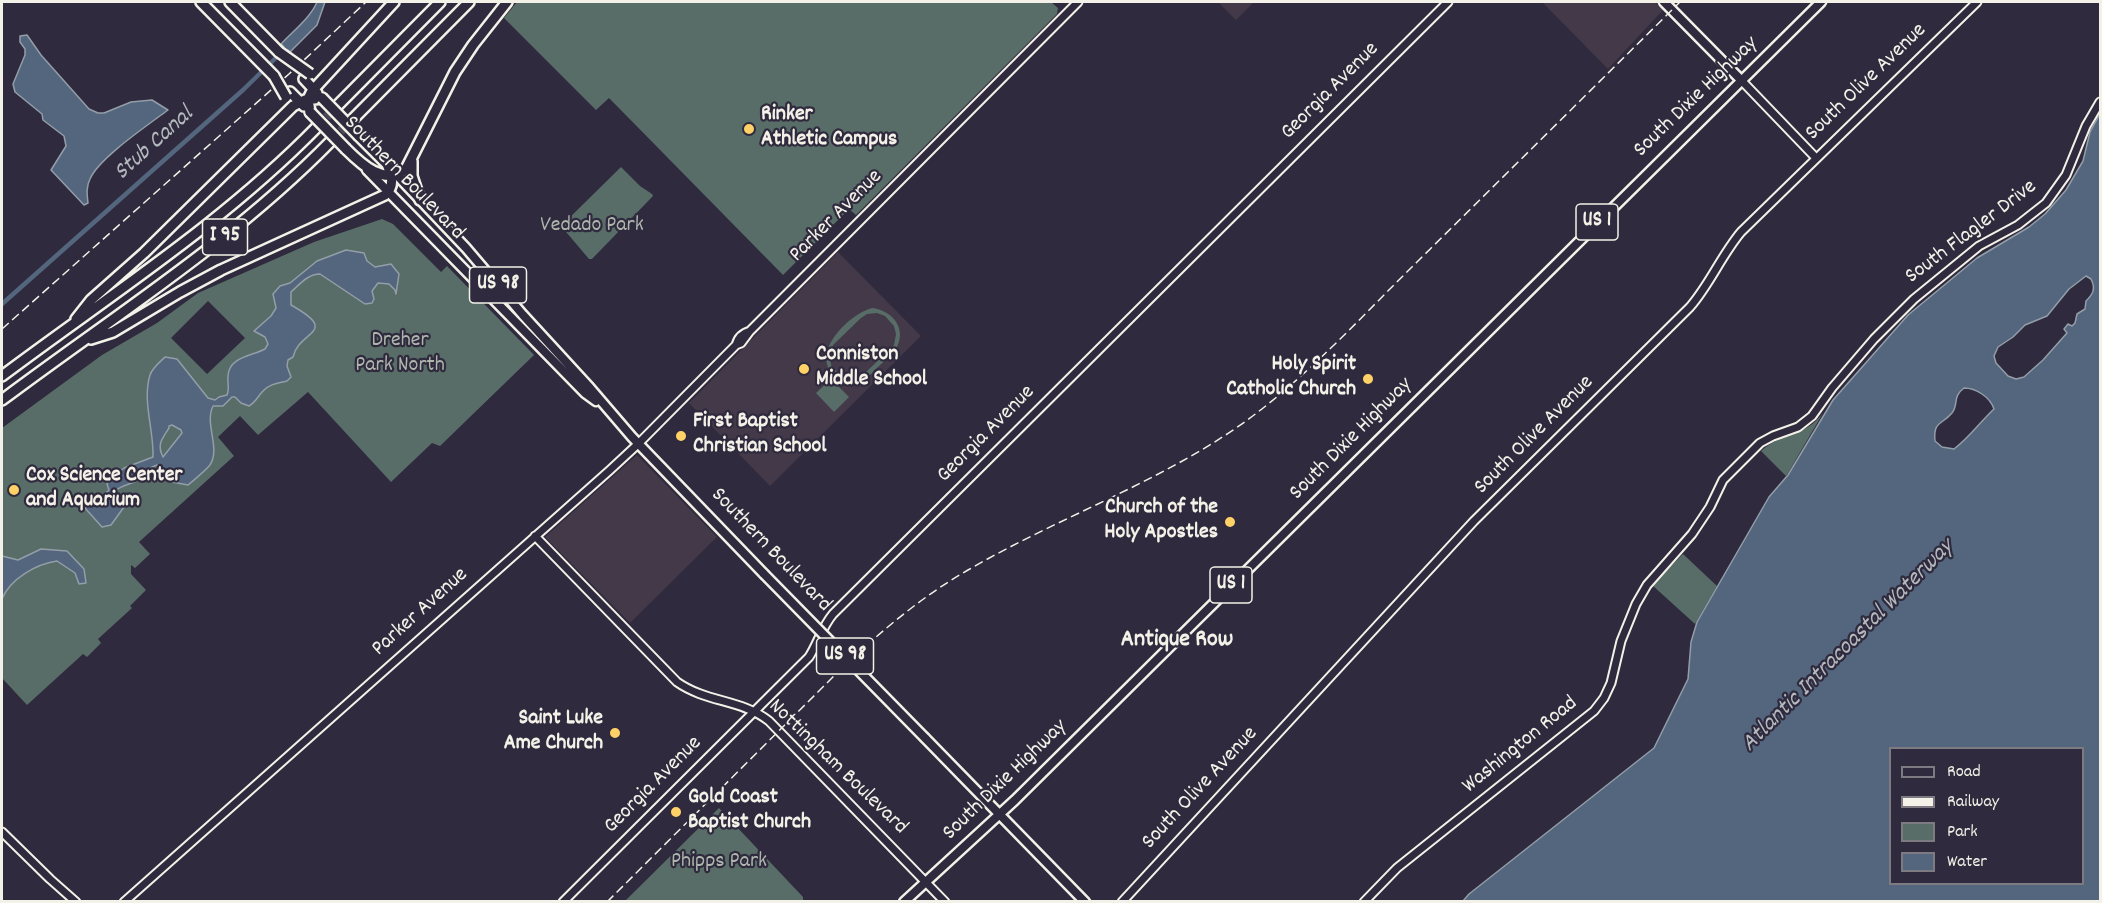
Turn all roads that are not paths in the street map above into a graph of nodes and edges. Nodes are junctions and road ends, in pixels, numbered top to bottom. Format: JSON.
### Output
{"nodes":[{"id":1,"x":201,"y":2,"type":"edge"},
{"id":2,"x":230,"y":2,"type":"edge"},
{"id":3,"x":394,"y":2,"type":"edge"},
{"id":4,"x":469,"y":2,"type":"edge"},
{"id":5,"x":507,"y":2,"type":"edge"},
{"id":6,"x":1078,"y":2,"type":"edge"},
{"id":7,"x":1448,"y":2,"type":"edge"},
{"id":8,"x":1664,"y":2,"type":"edge"},
{"id":9,"x":1821,"y":2,"type":"edge"},
{"id":10,"x":1977,"y":2,"type":"edge"},
{"id":11,"x":438,"y":4,"type":"edge"},
{"id":12,"x":330,"y":72,"type":"junction"},
{"id":13,"x":307,"y":77,"type":"junction"},
{"id":14,"x":1741,"y":80,"type":"junction"},
{"id":15,"x":313,"y":89,"type":"junction"},
{"id":16,"x":288,"y":95,"type":"junction"},
{"id":17,"x":322,"y":98,"type":"junction"},
{"id":18,"x":304,"y":100,"type":"junction"},
{"id":19,"x":2100,"y":102,"type":"edge"},
{"id":20,"x":338,"y":105,"type":"tunnel mouth"},
{"id":21,"x":352,"y":120,"type":"tunnel mouth"},
{"id":22,"x":277,"y":122,"type":"junction"},
{"id":23,"x":317,"y":127,"type":"tunnel mouth"},
{"id":24,"x":331,"y":141,"type":"tunnel mouth"},
{"id":25,"x":412,"y":157,"type":"junction"},
{"id":26,"x":1816,"y":158,"type":"junction"},
{"id":27,"x":363,"y":166,"type":"junction"},
{"id":28,"x":394,"y":175,"type":"junction"},
{"id":29,"x":389,"y":192,"type":"junction"},
{"id":30,"x":420,"y":200,"type":"junction"},
{"id":31,"x":474,"y":280,"type":"junction"},
{"id":32,"x":498,"y":285,"type":"junction"},
{"id":33,"x":489,"y":294,"type":"junction"},
{"id":34,"x":513,"y":304,"type":"junction"},
{"id":35,"x":72,"y":326,"type":"junction"},
{"id":36,"x":528,"y":334,"type":"junction"},
{"id":37,"x":83,"y":341,"type":"junction"},
{"id":38,"x":551,"y":346,"type":"junction"},
{"id":39,"x":2,"y":376,"type":"edge"},
{"id":40,"x":2,"y":400,"type":"edge"},
{"id":41,"x":604,"y":406,"type":"junction"},
{"id":42,"x":638,"y":444,"type":"junction"},
{"id":43,"x":1760,"y":444,"type":"joint"},
{"id":44,"x":535,"y":536,"type":"junction"},
{"id":45,"x":754,"y":711,"type":"junction"},
{"id":46,"x":1000,"y":814,"type":"junction"},
{"id":47,"x":2,"y":832,"type":"edge"},
{"id":48,"x":926,"y":882,"type":"junction"},
{"id":49,"x":76,"y":902,"type":"edge"},
{"id":50,"x":123,"y":902,"type":"edge"},
{"id":51,"x":563,"y":902,"type":"edge"},
{"id":52,"x":904,"y":902,"type":"edge"},
{"id":53,"x":945,"y":902,"type":"edge"},
{"id":54,"x":1085,"y":902,"type":"edge"},
{"id":55,"x":1122,"y":902,"type":"edge"},
{"id":56,"x":1364,"y":902,"type":"edge"}],
"edges":[{"from":1,"to":16,"type":"highway","name":"Southern Boulevard","bridge":true},
{"from":2,"to":13,"type":"highway","name":"Southern Boulevard","bridge":true},
{"from":3,"to":12,"type":"highway"},
{"from":4,"to":21,"type":"highway"},
{"from":5,"to":25,"type":"highway"},
{"from":6,"to":42,"type":"street","name":"Parker Avenue"},
{"from":7,"to":45,"type":"street","name":"Georgia Avenue"},
{"from":8,"to":14,"type":"main road"},
{"from":9,"to":14,"type":"main road","name":"South Dixie Highway","number":"US 1"},
{"from":10,"to":26,"type":"street","name":"South Olive Avenue"},
{"from":11,"to":20,"type":"highway"},
{"from":12,"to":13,"type":"highway"},
{"from":12,"to":15,"type":"highway"},
{"from":13,"to":15,"type":"highway","name":"Southern Boulevard"},
{"from":14,"to":26,"type":"street"},
{"from":14,"to":46,"type":"main road","name":"South Dixie Highway","number":"US 1"},
{"from":15,"to":17,"type":"highway","name":"Southern Boulevard"},
{"from":15,"to":18,"type":"highway"},
{"from":16,"to":18,"type":"highway","name":"Southern Boulevard","number":"US 98"},
{"from":16,"to":22,"type":"highway"},
{"from":17,"to":18,"type":"highway"},
{"from":17,"to":28,"type":"highway","name":"Southern Boulevard","bridge":true},
{"from":18,"to":22,"type":"highway"},
{"from":18,"to":27,"type":"highway","name":"Southern Boulevard","number":"US 98","bridge":true},
{"from":19,"to":43,"type":"street","name":"South Flagler Drive"},
{"from":22,"to":35,"type":"highway"},
{"from":23,"to":35,"type":"highway","number":"I 95"},
{"from":24,"to":37,"type":"highway","number":"I 95"},
{"from":25,"to":28,"type":"highway"},
{"from":25,"to":30,"type":"highway"},
{"from":26,"to":55,"type":"street","name":"South Olive Avenue"},
{"from":27,"to":28,"type":"highway"},
{"from":27,"to":29,"type":"main road","name":"Southern Boulevard","number":"US 98"},
{"from":28,"to":29,"type":"highway"},
{"from":28,"to":30,"type":"main road","name":"Southern Boulevard","number":"US 98"},
{"from":29,"to":31,"type":"main road","name":"Southern Boulevard","number":"US 98"},
{"from":29,"to":37,"type":"highway"},
{"from":30,"to":32,"type":"main road","name":"Southern Boulevard","number":"US 98"},
{"from":31,"to":32,"type":"main road"},
{"from":31,"to":33,"type":"main road","name":"Southern Boulevard","number":"US 98"},
{"from":32,"to":34,"type":"main road","name":"Southern Boulevard","number":"US 98"},
{"from":33,"to":34,"type":"main road"},
{"from":33,"to":36,"type":"main road","name":"Southern Boulevard","number":"US 98"},
{"from":34,"to":38,"type":"main road","name":"Southern Boulevard","number":"US 98"},
{"from":35,"to":39,"type":"highway","number":"I 95"},
{"from":36,"to":38,"type":"main road"},
{"from":36,"to":41,"type":"main road","name":"Southern Boulevard","number":"US 98"},
{"from":37,"to":40,"type":"highway","number":"I 95"},
{"from":38,"to":41,"type":"main road","name":"Southern Boulevard","number":"US 98"},
{"from":41,"to":42,"type":"main road","name":"Southern Boulevard","number":"US 98"},
{"from":42,"to":44,"type":"street","name":"Parker Avenue"},
{"from":42,"to":46,"type":"main road","name":"Southern Boulevard","number":"US 98","bridge":true},
{"from":43,"to":56,"type":"street","name":"Washington Road"},
{"from":44,"to":45,"type":"street","name":"Nottingham Boulevard"},
{"from":44,"to":50,"type":"street","name":"Parker Avenue"},
{"from":45,"to":48,"type":"street","name":"Nottingham Boulevard"},
{"from":45,"to":51,"type":"street","name":"Georgia Avenue"},
{"from":46,"to":48,"type":"main road","name":"South Dixie Highway","number":"US 1"},
{"from":46,"to":54,"type":"main road","name":"Southern Boulevard","number":"US 98"},
{"from":47,"to":49,"type":"street"},
{"from":48,"to":52,"type":"main road","name":"South Dixie Highway","number":"US 1"},
{"from":48,"to":53,"type":"street","name":"Nottingham Boulevard"}]}
